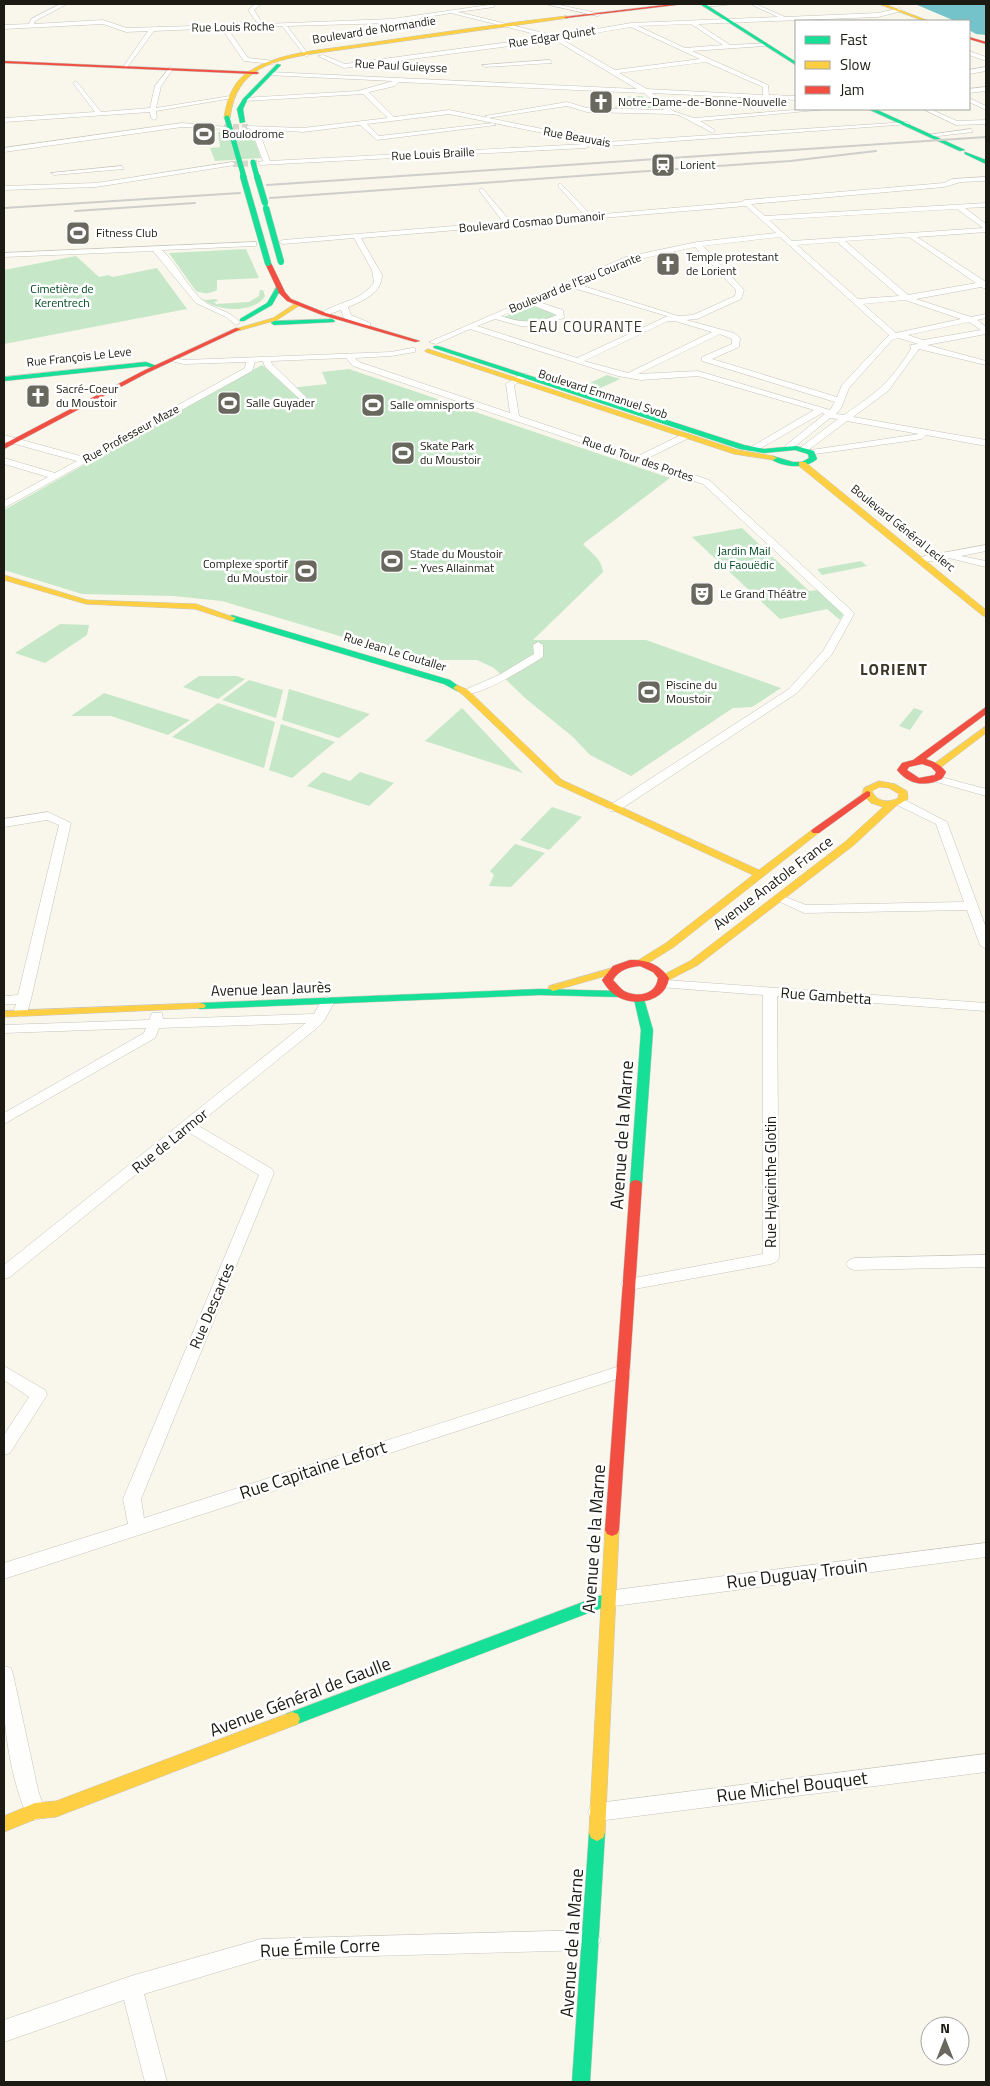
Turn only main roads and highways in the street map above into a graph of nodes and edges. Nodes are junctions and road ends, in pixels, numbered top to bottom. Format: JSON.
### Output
{"nodes":[{"id":1,"x":881,"y":4,"type":"edge"},
{"id":2,"x":706,"y":5,"type":"edge"},
{"id":3,"x":684,"y":9,"type":"edge"},
{"id":4,"x":925,"y":20,"type":"edge"},
{"id":5,"x":504,"y":24,"type":"junction"},
{"id":6,"x":970,"y":38,"type":"edge"},
{"id":7,"x":986,"y":43,"type":"edge"},
{"id":8,"x":4,"y":62,"type":"edge"},
{"id":9,"x":795,"y":63,"type":"edge"},
{"id":10,"x":250,"y":73,"type":"junction"},
{"id":11,"x":269,"y":74,"type":"junction"},
{"id":12,"x":874,"y":110,"type":"edge"},
{"id":13,"x":880,"y":110,"type":"edge"},
{"id":14,"x":904,"y":122,"type":"junction"},
{"id":15,"x":986,"y":162,"type":"edge"},
{"id":16,"x":278,"y":283,"type":"junction"},
{"id":17,"x":298,"y":304,"type":"junction"},
{"id":18,"x":324,"y":314,"type":"junction"},
{"id":19,"x":248,"y":317,"type":"junction"},
{"id":20,"x":338,"y":321,"type":"junction"},
{"id":21,"x":270,"y":322,"type":"junction"},
{"id":22,"x":413,"y":345,"type":"junction"},
{"id":23,"x":199,"y":346,"type":"junction"},
{"id":24,"x":156,"y":366,"type":"junction"},
{"id":25,"x":520,"y":378,"type":"junction"},
{"id":26,"x":4,"y":379,"type":"edge"},
{"id":27,"x":4,"y":447,"type":"edge"},
{"id":28,"x":772,"y":454,"type":"junction"},
{"id":29,"x":802,"y":464,"type":"junction"},
{"id":30,"x":4,"y":577,"type":"edge"},
{"id":31,"x":986,"y":614,"type":"edge"},
{"id":32,"x":986,"y":710,"type":"edge"},
{"id":33,"x":986,"y":729,"type":"edge"},
{"id":34,"x":917,"y":761,"type":"junction"},
{"id":35,"x":937,"y":766,"type":"junction"},
{"id":36,"x":902,"y":771,"type":"junction"},
{"id":37,"x":919,"y":781,"type":"junction"},
{"id":38,"x":883,"y":784,"type":"junction"},
{"id":39,"x":867,"y":794,"type":"junction"},
{"id":40,"x":899,"y":800,"type":"junction"},
{"id":41,"x":759,"y":874,"type":"junction"},
{"id":42,"x":641,"y":963,"type":"junction"},
{"id":43,"x":612,"y":971,"type":"junction"},
{"id":44,"x":665,"y":981,"type":"junction"},
{"id":45,"x":540,"y":992,"type":"junction"},
{"id":46,"x":619,"y":994,"type":"junction"},
{"id":47,"x":639,"y":998,"type":"junction"},
{"id":48,"x":4,"y":1014,"type":"edge"},
{"id":49,"x":607,"y":1599,"type":"junction"},
{"id":50,"x":4,"y":1824,"type":"edge"},
{"id":51,"x":581,"y":2082,"type":"edge"}],
"edges":[{"from":1,"to":4,"type":"main road"},
{"from":2,"to":9,"type":"main road"},
{"from":3,"to":5,"type":"main road","name":"Boulevard de Normandie"},
{"from":5,"to":10,"type":"main road","name":"Boulevard de Normandie"},
{"from":5,"to":11,"type":"main road","name":"Boulevard de Normandie"},
{"from":6,"to":7,"type":"main road"},
{"from":8,"to":10,"type":"main road","name":"Rue Paul Guieysse"},
{"from":10,"to":11,"type":"main road","name":"Rue Paul Guieysse"},
{"from":10,"to":16,"type":"main road","bridge":true},
{"from":11,"to":16,"type":"main road","name":"Boulevard de Normandie","bridge":true},
{"from":12,"to":14,"type":"main road"},
{"from":13,"to":14,"type":"main road"},
{"from":14,"to":15,"type":"main road"},
{"from":16,"to":17,"type":"main road"},
{"from":16,"to":19,"type":"main road"},
{"from":17,"to":18,"type":"main road"},
{"from":17,"to":21,"type":"main road"},
{"from":18,"to":20,"type":"main road"},
{"from":18,"to":21,"type":"main road"},
{"from":18,"to":22,"type":"main road"},
{"from":19,"to":21,"type":"main road"},
{"from":19,"to":23,"type":"main road"},
{"from":20,"to":21,"type":"main road"},
{"from":20,"to":22,"type":"main road"},
{"from":21,"to":23,"type":"main road"},
{"from":22,"to":25,"type":"main road","name":"Boulevard Emmanuel Svob"},
{"from":23,"to":24,"type":"main road"},
{"from":24,"to":26,"type":"main road","name":"Rue François Le Leve"},
{"from":24,"to":27,"type":"main road"},
{"from":25,"to":28,"type":"main road","name":"Boulevard Emmanuel Svob"},
{"from":25,"to":28,"type":"main road","name":"Boulevard Emmanuel Svob"},
{"from":28,"to":29,"type":"main road"},
{"from":28,"to":29,"type":"main road"},
{"from":29,"to":31,"type":"main road","name":"Boulevard Général Leclerc"},
{"from":30,"to":41,"type":"main road","name":"Rue Jean Le Coutaller"},
{"from":32,"to":34,"type":"main road"},
{"from":33,"to":35,"type":"main road"},
{"from":34,"to":35,"type":"main road"},
{"from":34,"to":36,"type":"main road"},
{"from":35,"to":37,"type":"main road"},
{"from":36,"to":37,"type":"main road"},
{"from":36,"to":38,"type":"main road"},
{"from":37,"to":40,"type":"main road","name":"Avenue Anatole France"},
{"from":38,"to":39,"type":"main road","name":"Avenue Anatole France"},
{"from":38,"to":40,"type":"main road"},
{"from":39,"to":40,"type":"main road"},
{"from":39,"to":41,"type":"main road","name":"Avenue Anatole France"},
{"from":40,"to":44,"type":"main road","name":"Avenue Anatole France"},
{"from":41,"to":42,"type":"main road","name":"Avenue Anatole France"},
{"from":42,"to":43,"type":"main road"},
{"from":42,"to":44,"type":"main road"},
{"from":43,"to":45,"type":"main road","name":"Avenue Jean Jaurès"},
{"from":43,"to":46,"type":"main road"},
{"from":44,"to":47,"type":"main road"},
{"from":45,"to":46,"type":"main road","name":"Avenue Jean Jaurès"},
{"from":45,"to":48,"type":"main road","name":"Avenue Jean Jaurès"},
{"from":46,"to":47,"type":"main road"},
{"from":47,"to":49,"type":"main road","name":"Avenue de la Marne"},
{"from":49,"to":50,"type":"main road","name":"Avenue Général de Gaulle"},
{"from":49,"to":51,"type":"main road","name":"Avenue de la Marne"}]}
